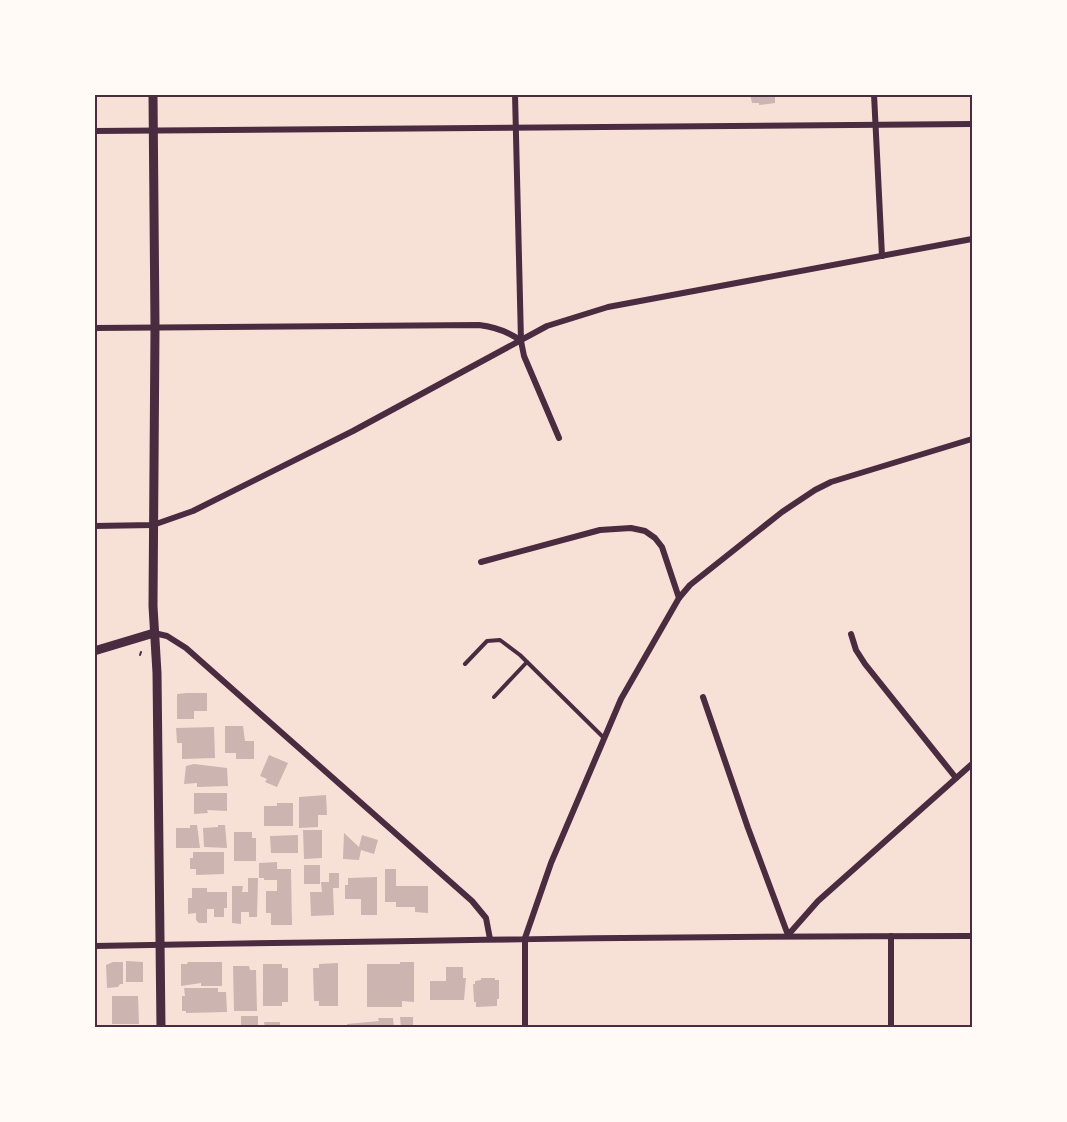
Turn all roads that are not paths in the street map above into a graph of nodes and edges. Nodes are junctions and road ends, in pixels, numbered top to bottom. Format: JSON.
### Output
{"nodes":[{"id":1,"x":153,"y":94,"type":"edge"},
{"id":2,"x":515,"y":94,"type":"edge"},
{"id":3,"x":874,"y":94,"type":"edge"},
{"id":4,"x":874,"y":124,"type":"junction"},
{"id":5,"x":972,"y":124,"type":"edge"},
{"id":6,"x":516,"y":128,"type":"junction"},
{"id":7,"x":153,"y":130,"type":"junction"},
{"id":8,"x":94,"y":131,"type":"edge"},
{"id":9,"x":972,"y":239,"type":"edge"},
{"id":10,"x":882,"y":256,"type":"junction"},
{"id":11,"x":155,"y":327,"type":"junction"},
{"id":12,"x":94,"y":328,"type":"edge"},
{"id":13,"x":521,"y":341,"type":"junction"},
{"id":14,"x":559,"y":438,"type":"dead end"},
{"id":15,"x":972,"y":439,"type":"edge"},
{"id":16,"x":153,"y":525,"type":"junction"},
{"id":17,"x":94,"y":526,"type":"edge"},
{"id":18,"x":481,"y":561,"type":"dead end"},
{"id":19,"x":679,"y":598,"type":"junction"},
{"id":20,"x":154,"y":633,"type":"junction"},
{"id":21,"x":850,"y":634,"type":"dead end"},
{"id":22,"x":94,"y":651,"type":"edge"},
{"id":23,"x":527,"y":662,"type":"junction"},
{"id":24,"x":465,"y":664,"type":"dead end"},
{"id":25,"x":494,"y":697,"type":"dead end"},
{"id":26,"x":703,"y":697,"type":"dead end"},
{"id":27,"x":604,"y":738,"type":"junction"},
{"id":28,"x":972,"y":764,"type":"edge"},
{"id":29,"x":956,"y":778,"type":"junction"},
{"id":30,"x":788,"y":935,"type":"junction"},
{"id":31,"x":891,"y":936,"type":"junction"},
{"id":32,"x":972,"y":936,"type":"edge"},
{"id":33,"x":525,"y":938,"type":"junction"},
{"id":34,"x":490,"y":939,"type":"junction"},
{"id":35,"x":94,"y":946,"type":"edge"},
{"id":36,"x":161,"y":946,"type":"junction"},
{"id":37,"x":161,"y":1028,"type":"edge"},
{"id":38,"x":525,"y":1028,"type":"edge"},
{"id":39,"x":891,"y":1028,"type":"edge"}],
"edges":[{"from":1,"to":7,"type":"street"},
{"from":2,"to":6,"type":"street"},
{"from":3,"to":4,"type":"street"},
{"from":4,"to":5,"type":"street"},
{"from":4,"to":6,"type":"street"},
{"from":4,"to":10,"type":"street"},
{"from":6,"to":7,"type":"street"},
{"from":6,"to":13,"type":"street"},
{"from":7,"to":8,"type":"street"},
{"from":7,"to":11,"type":"street"},
{"from":9,"to":10,"type":"street"},
{"from":10,"to":13,"type":"street"},
{"from":11,"to":12,"type":"street"},
{"from":11,"to":13,"type":"street"},
{"from":11,"to":16,"type":"street"},
{"from":13,"to":14,"type":"street"},
{"from":13,"to":16,"type":"street"},
{"from":15,"to":19,"type":"street"},
{"from":16,"to":17,"type":"street"},
{"from":16,"to":20,"type":"street"},
{"from":18,"to":19,"type":"street"},
{"from":19,"to":27,"type":"street"},
{"from":20,"to":22,"type":"street"},
{"from":20,"to":34,"type":"street"},
{"from":20,"to":36,"type":"street"},
{"from":21,"to":29,"type":"street"},
{"from":23,"to":24,"type":"lane"},
{"from":23,"to":25,"type":"lane"},
{"from":23,"to":27,"type":"lane"},
{"from":26,"to":30,"type":"street"},
{"from":27,"to":33,"type":"street"},
{"from":28,"to":29,"type":"street"},
{"from":29,"to":30,"type":"street"},
{"from":30,"to":31,"type":"street"},
{"from":30,"to":33,"type":"street"},
{"from":31,"to":32,"type":"street"},
{"from":31,"to":39,"type":"street"},
{"from":33,"to":34,"type":"street"},
{"from":33,"to":38,"type":"street"},
{"from":34,"to":36,"type":"street"},
{"from":35,"to":36,"type":"street"},
{"from":36,"to":37,"type":"street"}]}
